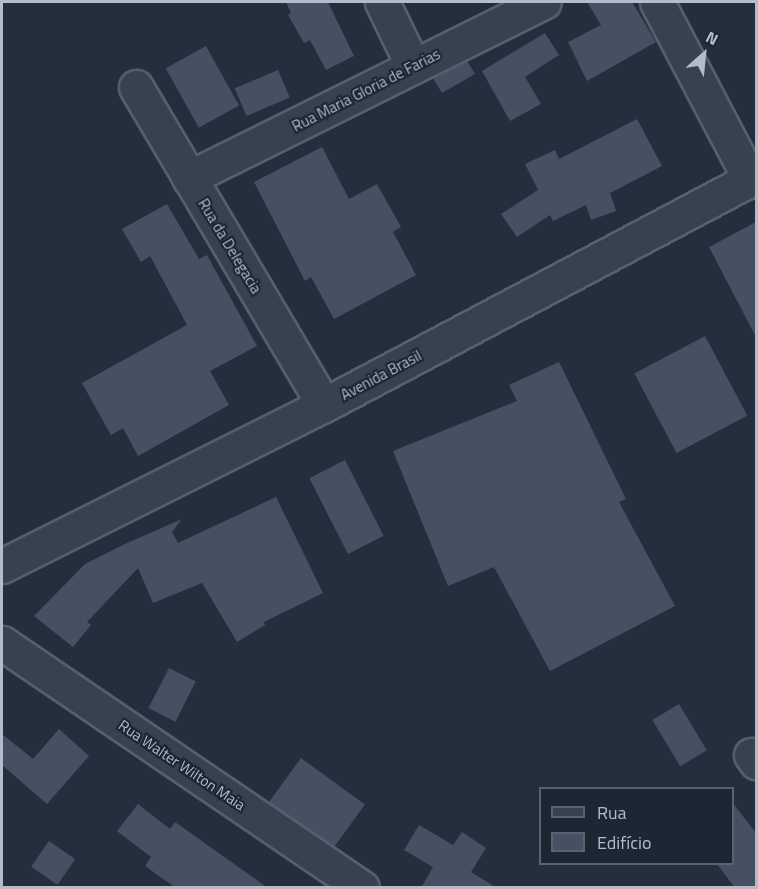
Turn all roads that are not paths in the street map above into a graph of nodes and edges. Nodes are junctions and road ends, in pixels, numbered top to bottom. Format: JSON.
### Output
{"nodes":[{"id":1,"x":382,"y":2,"type":"edge"},
{"id":2,"x":544,"y":2,"type":"edge"},
{"id":3,"x":657,"y":2,"type":"edge"},
{"id":4,"x":413,"y":66,"type":"junction"},
{"id":5,"x":136,"y":87,"type":"dead end"},
{"id":6,"x":189,"y":178,"type":"junction"},
{"id":7,"x":753,"y":178,"type":"edge"},
{"id":8,"x":324,"y":405,"type":"junction"},
{"id":9,"x":2,"y":566,"type":"edge"},
{"id":10,"x":2,"y":643,"type":"edge"},
{"id":11,"x":362,"y":888,"type":"edge"}],
"edges":[{"from":1,"to":4,"type":"street"},
{"from":2,"to":4,"type":"street","name":"Rua Maria Gloria de Farias"},
{"from":3,"to":7,"type":"street"},
{"from":4,"to":6,"type":"street","name":"Rua Maria Gloria de Farias"},
{"from":5,"to":6,"type":"street","name":"Rua da Delegacia"},
{"from":6,"to":8,"type":"street","name":"Rua da Delegacia"},
{"from":7,"to":8,"type":"street","name":"Avenida Brasil"},
{"from":8,"to":9,"type":"street","name":"Avenida Brasil"},
{"from":10,"to":11,"type":"street","name":"Rua Walter Wilton Maia"}]}
